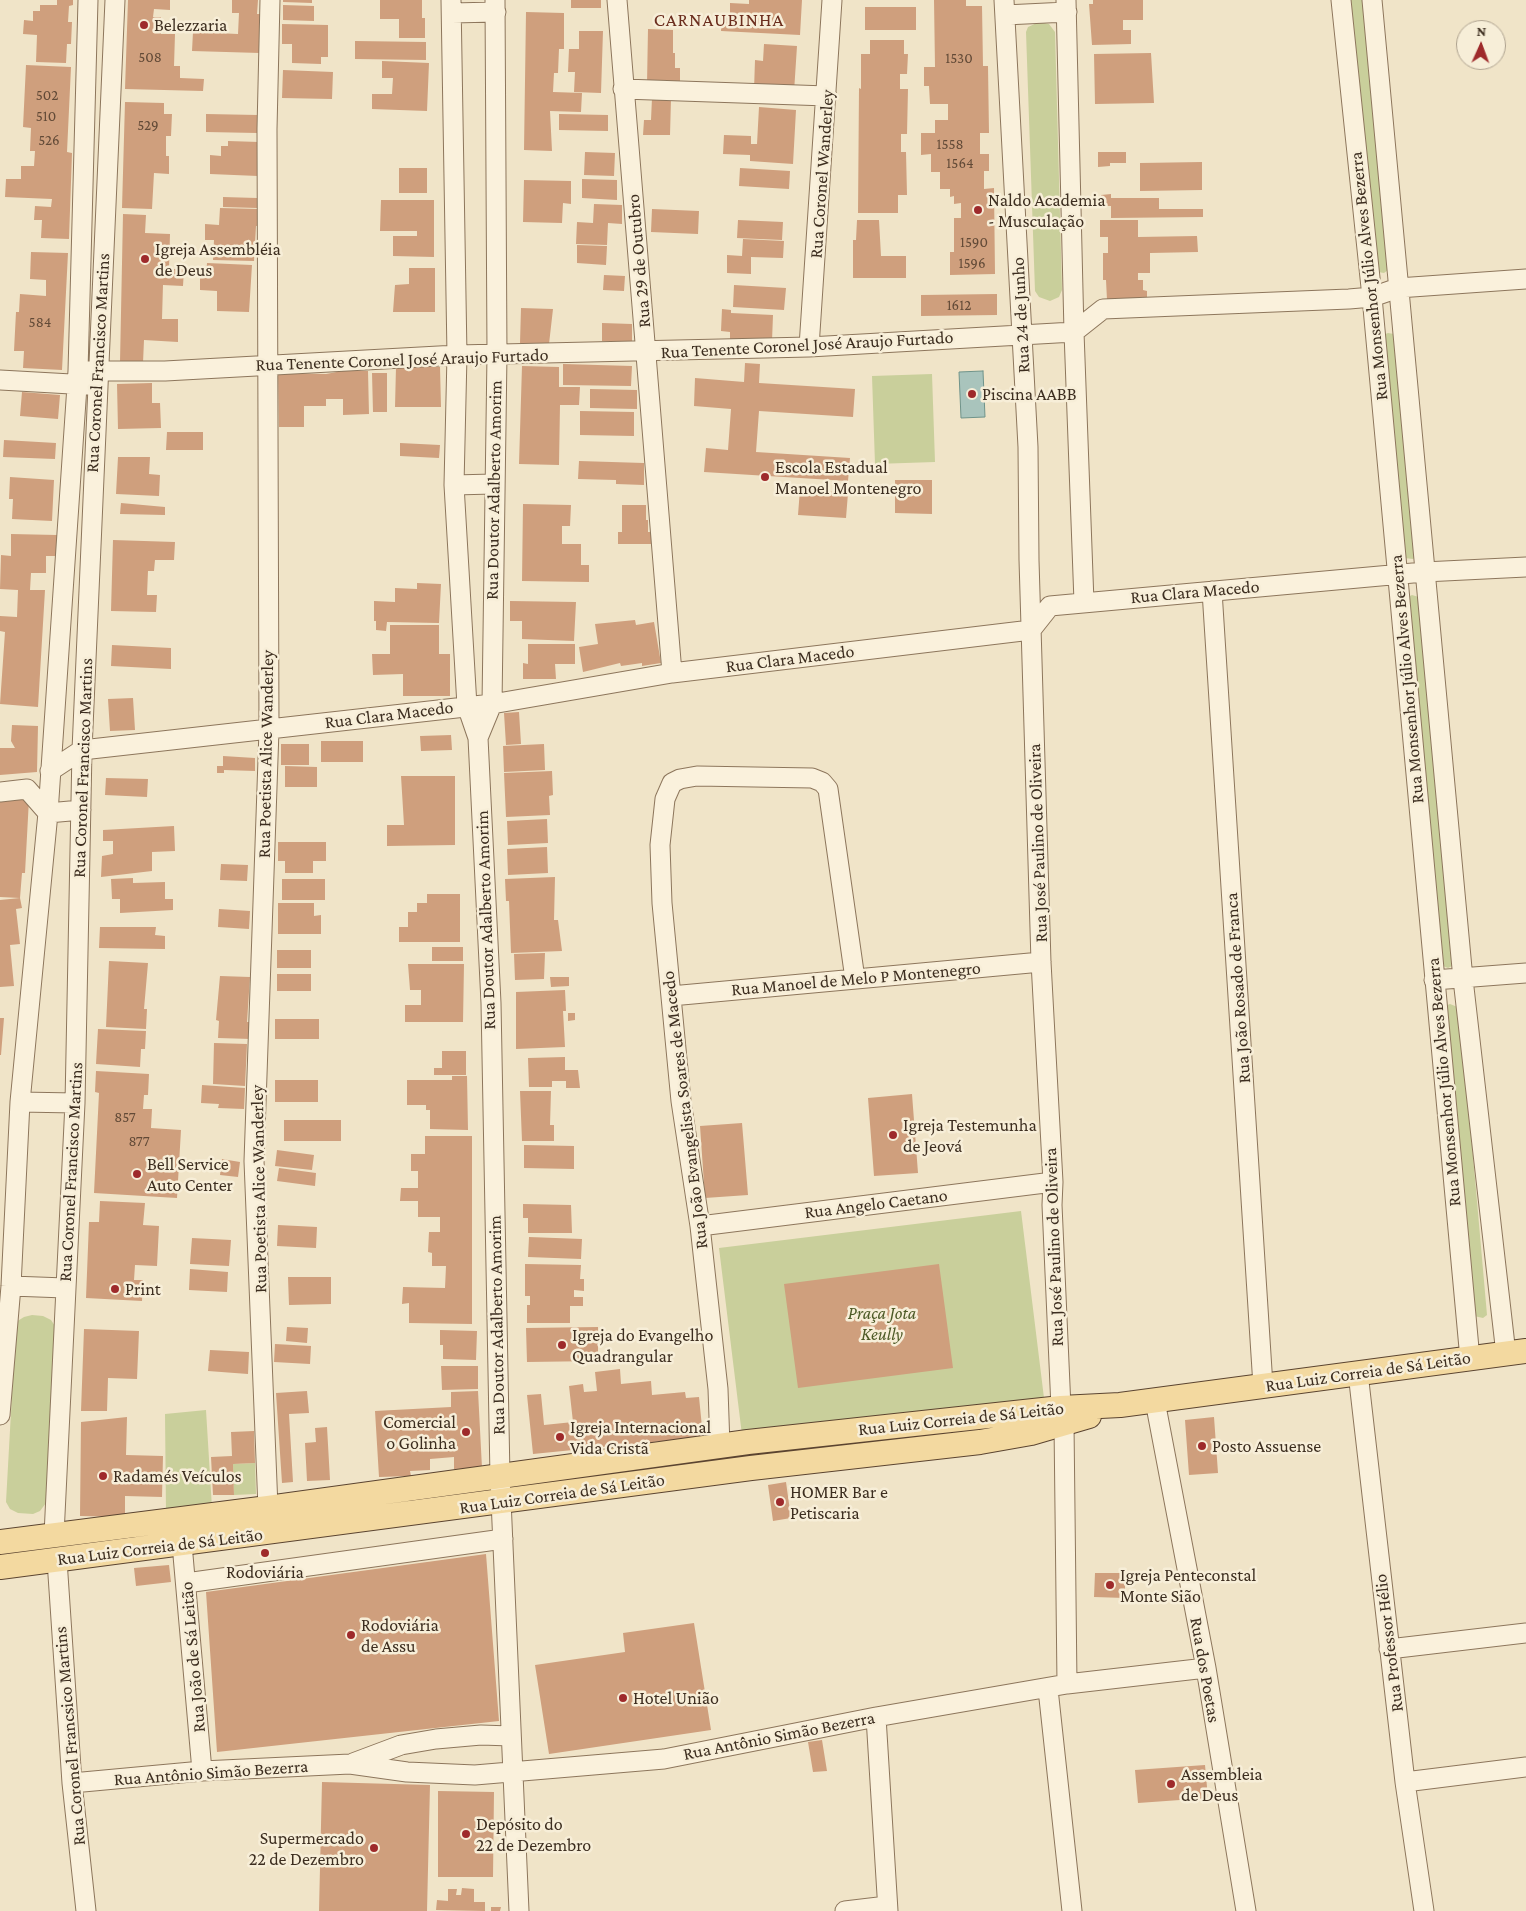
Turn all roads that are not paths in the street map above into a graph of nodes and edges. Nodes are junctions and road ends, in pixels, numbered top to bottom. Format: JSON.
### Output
{"nodes":[{"id":1,"x":88,"y":0,"type":"edge"},
{"id":2,"x":115,"y":0,"type":"edge"},
{"id":3,"x":270,"y":0,"type":"edge"},
{"id":4,"x":617,"y":0,"type":"edge"},
{"id":5,"x":832,"y":0,"type":"edge"},
{"id":6,"x":1341,"y":0,"type":"edge"},
{"id":7,"x":1372,"y":0,"type":"edge"},
{"id":8,"x":496,"y":6,"type":"edge"},
{"id":9,"x":1066,"y":6,"type":"edge"},
{"id":10,"x":452,"y":7,"type":"edge"},
{"id":11,"x":1005,"y":7,"type":"edge"},
{"id":12,"x":623,"y":89,"type":"junction"},
{"id":13,"x":827,"y":96,"type":"junction"},
{"id":14,"x":1526,"y":280,"type":"edge"},
{"id":15,"x":1398,"y":288,"type":"junction"},
{"id":16,"x":1372,"y":297,"type":"junction"},
{"id":17,"x":1074,"y":332,"type":"junction"},
{"id":18,"x":1021,"y":334,"type":"junction"},
{"id":19,"x":809,"y":347,"type":"junction"},
{"id":20,"x":648,"y":352,"type":"junction"},
{"id":21,"x":497,"y":354,"type":"junction"},
{"id":22,"x":457,"y":356,"type":"junction"},
{"id":23,"x":268,"y":366,"type":"junction"},
{"id":24,"x":78,"y":377,"type":"junction"},
{"id":25,"x":97,"y":378,"type":"junction"},
{"id":26,"x":0,"y":380,"type":"edge"},
{"id":27,"x":494,"y":484,"type":"junction"},
{"id":28,"x":454,"y":485,"type":"junction"},
{"id":29,"x":1526,"y":567,"type":"edge"},
{"id":30,"x":1424,"y":572,"type":"junction"},
{"id":31,"x":1396,"y":574,"type":"junction"},
{"id":32,"x":1212,"y":591,"type":"junction"},
{"id":33,"x":1084,"y":602,"type":"junction"},
{"id":34,"x":1031,"y":630,"type":"junction"},
{"id":35,"x":672,"y":673,"type":"junction"},
{"id":36,"x":492,"y":704,"type":"junction"},
{"id":37,"x":467,"y":706,"type":"junction"},
{"id":38,"x":269,"y":730,"type":"junction"},
{"id":39,"x":478,"y":738,"type":"junction"},
{"id":40,"x":82,"y":750,"type":"junction"},
{"id":41,"x":50,"y":771,"type":"junction"},
{"id":42,"x":0,"y":792,"type":"edge"},
{"id":43,"x":81,"y":810,"type":"junction"},
{"id":44,"x":48,"y":813,"type":"junction"},
{"id":45,"x":1041,"y":962,"type":"junction"},
{"id":46,"x":1526,"y":973,"type":"edge"},
{"id":47,"x":855,"y":979,"type":"junction"},
{"id":48,"x":1463,"y":979,"type":"junction"},
{"id":49,"x":1434,"y":980,"type":"junction"},
{"id":50,"x":671,"y":996,"type":"junction"},
{"id":51,"x":20,"y":1102,"type":"junction"},
{"id":52,"x":75,"y":1103,"type":"junction"},
{"id":53,"x":1053,"y":1182,"type":"junction"},
{"id":54,"x":700,"y":1226,"type":"junction"},
{"id":55,"x":11,"y":1286,"type":"junction"},
{"id":56,"x":65,"y":1288,"type":"junction"},
{"id":57,"x":1516,"y":1352,"type":"edge"},
{"id":58,"x":1470,"y":1358,"type":"junction"},
{"id":59,"x":1358,"y":1373,"type":"junction"},
{"id":60,"x":1263,"y":1386,"type":"junction"},
{"id":61,"x":1155,"y":1401,"type":"junction"},
{"id":62,"x":0,"y":1415,"type":"edge"},
{"id":63,"x":1062,"y":1416,"type":"junction"},
{"id":64,"x":720,"y":1446,"type":"junction"},
{"id":65,"x":500,"y":1476,"type":"junction"},
{"id":66,"x":502,"y":1502,"type":"junction"},
{"id":67,"x":268,"y":1508,"type":"junction"},
{"id":68,"x":54,"y":1535,"type":"junction"},
{"id":69,"x":503,"y":1539,"type":"junction"},
{"id":70,"x":0,"y":1542,"type":"edge"},
{"id":71,"x":182,"y":1544,"type":"junction"},
{"id":72,"x":57,"y":1560,"type":"junction"},
{"id":73,"x":0,"y":1567,"type":"edge"},
{"id":74,"x":186,"y":1583,"type":"junction"},
{"id":75,"x":1526,"y":1633,"type":"edge"},
{"id":76,"x":1389,"y":1650,"type":"junction"},
{"id":77,"x":1206,"y":1668,"type":"junction"},
{"id":78,"x":1067,"y":1684,"type":"junction"},
{"id":79,"x":1048,"y":1689,"type":"junction"},
{"id":80,"x":876,"y":1716,"type":"junction"},
{"id":81,"x":512,"y":1736,"type":"junction"},
{"id":82,"x":350,"y":1764,"type":"junction"},
{"id":83,"x":1526,"y":1767,"type":"edge"},
{"id":84,"x":202,"y":1771,"type":"junction"},
{"id":85,"x":513,"y":1773,"type":"junction"},
{"id":86,"x":1405,"y":1782,"type":"junction"},
{"id":87,"x":72,"y":1783,"type":"junction"},
{"id":88,"x":888,"y":1909,"type":"edge"},
{"id":89,"x":86,"y":1911,"type":"edge"},
{"id":90,"x":519,"y":1911,"type":"edge"},
{"id":91,"x":845,"y":1911,"type":"edge"},
{"id":92,"x":1072,"y":1911,"type":"edge"},
{"id":93,"x":1246,"y":1911,"type":"edge"},
{"id":94,"x":1424,"y":1911,"type":"edge"}],
"edges":[{"from":1,"to":24,"type":"street","name":"Rua Coronel Francisco Martins"},
{"from":2,"to":25,"type":"street","name":"Rua Coronel Francisco Martins"},
{"from":3,"to":23,"type":"street","name":"Rua Poetista Alice Wanderley"},
{"from":4,"to":12,"type":"street","name":"Rua 29 de Outubro"},
{"from":5,"to":13,"type":"street","name":"Rua Coronel Wanderley"},
{"from":6,"to":16,"type":"street","name":"Rua Monsenhor Júlio Alves Bezerra"},
{"from":7,"to":15,"type":"street","name":"Rua Monsenhor Júlio Alves Bezerra"},
{"from":8,"to":10,"type":"street"},
{"from":8,"to":21,"type":"street","name":"Rua Doutor Adalberto Amorim"},
{"from":9,"to":11,"type":"street"},
{"from":9,"to":17,"type":"street"},
{"from":10,"to":22,"type":"street","name":"Rua Doutor Adalberto Amorim"},
{"from":11,"to":18,"type":"street","name":"Rua 24 de Junho"},
{"from":12,"to":13,"type":"street"},
{"from":12,"to":20,"type":"street","name":"Rua 29 de Outubro"},
{"from":13,"to":19,"type":"street","name":"Rua Coronel Wanderley"},
{"from":14,"to":15,"type":"street"},
{"from":15,"to":16,"type":"street"},
{"from":15,"to":30,"type":"street","name":"Rua Monsenhor Júlio Alves Bezerra"},
{"from":16,"to":17,"type":"street"},
{"from":16,"to":31,"type":"street","name":"Rua Monsenhor Júlio Alves Bezerra"},
{"from":17,"to":18,"type":"street","name":"Rua Tenente Coronel José Araujo Furtado"},
{"from":17,"to":33,"type":"street"},
{"from":18,"to":19,"type":"street","name":"Rua Tenente Coronel José Araujo Furtado"},
{"from":18,"to":34,"type":"street","name":"Rua 24 de Junho"},
{"from":19,"to":20,"type":"street","name":"Rua Tenente Coronel José Araujo Furtado"},
{"from":20,"to":21,"type":"street","name":"Rua Tenente Coronel José Araujo Furtado"},
{"from":20,"to":35,"type":"street","name":"Rua 29 de Outubro"},
{"from":21,"to":22,"type":"street","name":"Rua Tenente Coronel José Araujo Furtado"},
{"from":21,"to":27,"type":"street","name":"Rua Doutor Adalberto Amorim"},
{"from":22,"to":23,"type":"street","name":"Rua Tenente Coronel José Araujo Furtado"},
{"from":22,"to":28,"type":"street","name":"Rua Doutor Adalberto Amorim"},
{"from":23,"to":25,"type":"street","name":"Rua Tenente Coronel José Araujo Furtado"},
{"from":23,"to":38,"type":"street","name":"Rua Poetista Alice Wanderley"},
{"from":24,"to":25,"type":"street","name":"Rua Tenente Coronel José Araujo Furtado"},
{"from":24,"to":26,"type":"street","name":"Rua Tenente Coronel José Araujo Furtado"},
{"from":24,"to":41,"type":"street","name":"Rua Coronel Francisco Martins"},
{"from":25,"to":40,"type":"street","name":"Rua Coronel Francisco Martins"},
{"from":27,"to":28,"type":"street"},
{"from":27,"to":36,"type":"street","name":"Rua Doutor Adalberto Amorim"},
{"from":28,"to":37,"type":"street","name":"Rua Doutor Adalberto Amorim"},
{"from":29,"to":30,"type":"street","name":"Rua Clara Macedo"},
{"from":30,"to":31,"type":"street","name":"Rua Clara Macedo"},
{"from":30,"to":48,"type":"street","name":"Rua Monsenhor Júlio Alves Bezerra"},
{"from":31,"to":32,"type":"street","name":"Rua Clara Macedo"},
{"from":31,"to":49,"type":"street","name":"Rua Monsenhor Júlio Alves Bezerra"},
{"from":32,"to":33,"type":"street","name":"Rua Clara Macedo"},
{"from":32,"to":60,"type":"street","name":"Rua João Rosado de Franca"},
{"from":33,"to":34,"type":"street","name":"Rua Clara Macedo"},
{"from":34,"to":35,"type":"street","name":"Rua Clara Macedo"},
{"from":34,"to":45,"type":"street","name":"Rua José Paulino de Oliveira"},
{"from":35,"to":36,"type":"street","name":"Rua Clara Macedo"},
{"from":36,"to":37,"type":"street","name":"Rua Clara Macedo"},
{"from":36,"to":39,"type":"street","name":"Rua Doutor Adalberto Amorim"},
{"from":37,"to":38,"type":"street","name":"Rua Clara Macedo"},
{"from":37,"to":39,"type":"street","name":"Rua Doutor Adalberto Amorim"},
{"from":38,"to":40,"type":"street","name":"Rua Clara Macedo"},
{"from":38,"to":67,"type":"street","name":"Rua Poetista Alice Wanderley"},
{"from":39,"to":65,"type":"street","name":"Rua Doutor Adalberto Amorim"},
{"from":40,"to":41,"type":"street","name":"Rua Clara Macedo"},
{"from":40,"to":43,"type":"street","name":"Rua Coronel Francisco Martins"},
{"from":41,"to":44,"type":"street","name":"Rua Coronel Francisco Martins"},
{"from":42,"to":44,"type":"street"},
{"from":43,"to":44,"type":"street"},
{"from":43,"to":52,"type":"street","name":"Rua Coronel Francisco Martins"},
{"from":44,"to":51,"type":"street","name":"Rua Coronel Francisco Martins"},
{"from":45,"to":47,"type":"street","name":"Rua Manoel de Melo P Montenegro"},
{"from":45,"to":53,"type":"street","name":"Rua José Paulino de Oliveira"},
{"from":46,"to":48,"type":"street"},
{"from":47,"to":50,"type":"street","name":"Rua Manoel de Melo P Montenegro"},
{"from":47,"to":50,"type":"street","name":"Rua João Evangelista Soares de Macedo"},
{"from":48,"to":49,"type":"street"},
{"from":48,"to":57,"type":"street","name":"Rua Monsenhor Júlio Alves Bezerra"},
{"from":49,"to":58,"type":"street","name":"Rua Monsenhor Júlio Alves Bezerra"},
{"from":50,"to":54,"type":"street","name":"Rua João Evangelista Soares de Macedo"},
{"from":51,"to":52,"type":"street"},
{"from":51,"to":55,"type":"street","name":"Rua Coronel Francisco Martins"},
{"from":52,"to":56,"type":"street","name":"Rua Coronel Francisco Martins"},
{"from":53,"to":54,"type":"street","name":"Rua Angelo Caetano"},
{"from":53,"to":63,"type":"street","name":"Rua José Paulino de Oliveira"},
{"from":54,"to":64,"type":"street","name":"Rua João Evangelista Soares de Macedo"},
{"from":55,"to":56,"type":"street"},
{"from":55,"to":62,"type":"street","name":"Rua Coronel Francisco Martins"},
{"from":56,"to":68,"type":"street","name":"Rua Coronel Francisco Martins"},
{"from":57,"to":58,"type":"main road","name":"Rua Luiz Correia de Sá Leitão"},
{"from":58,"to":59,"type":"main road","name":"Rua Luiz Correia de Sá Leitão"},
{"from":59,"to":60,"type":"main road","name":"Rua Luiz Correia de Sá Leitão"},
{"from":59,"to":76,"type":"street","name":"Rua Professor Hélio"},
{"from":60,"to":61,"type":"main road","name":"Rua Luiz Correia de Sá Leitão"},
{"from":61,"to":63,"type":"main road","name":"Rua Luiz Correia de Sá Leitão"},
{"from":61,"to":77,"type":"street","name":"Rua dos Poetas"},
{"from":63,"to":64,"type":"main road","name":"Rua Luiz Correia de Sá Leitão"},
{"from":63,"to":66,"type":"main road","name":"Rua Luiz Correia de Sá Leitão"},
{"from":63,"to":78,"type":"street","name":"Rua José Paulino de Oliveira"},
{"from":64,"to":65,"type":"main road","name":"Rua Luiz Correia de Sá Leitão"},
{"from":65,"to":66,"type":"street","name":"Rua Doutor Adalberto Amorim"},
{"from":65,"to":67,"type":"main road","name":"Rua Luiz Correia de Sá Leitão"},
{"from":66,"to":69,"type":"street","name":"Rua Doutor Adalberto Amorim"},
{"from":66,"to":71,"type":"main road","name":"Rua Luiz Correia de Sá Leitão"},
{"from":67,"to":68,"type":"main road","name":"Rua Luiz Correia de Sá Leitão"},
{"from":68,"to":70,"type":"main road","name":"Rua Luiz Correia de Sá Leitão"},
{"from":69,"to":74,"type":"street"},
{"from":69,"to":81,"type":"street","name":"Rua Doutor Adalberto Amorim"},
{"from":71,"to":72,"type":"main road","name":"Rua Luiz Correia de Sá Leitão"},
{"from":71,"to":74,"type":"street","name":"Rua João de Sá Leitão"},
{"from":72,"to":73,"type":"main road","name":"Rua Luiz Correia de Sá Leitão"},
{"from":72,"to":87,"type":"street","name":"Rua Coronel Francsico Martins"},
{"from":74,"to":84,"type":"street","name":"Rua João de Sá Leitão"},
{"from":75,"to":76,"type":"street"},
{"from":76,"to":86,"type":"street","name":"Rua Professor Hélio"},
{"from":77,"to":78,"type":"street","name":"Rua Antônio Simão Bezerra"},
{"from":77,"to":93,"type":"street","name":"Rua dos Poetas"},
{"from":78,"to":79,"type":"street","name":"Rua Antônio Simão Bezerra"},
{"from":79,"to":80,"type":"street","name":"Rua Antônio Simão Bezerra"},
{"from":79,"to":92,"type":"street"},
{"from":80,"to":85,"type":"street","name":"Rua Antônio Simão Bezerra"},
{"from":80,"to":88,"type":"street"},
{"from":81,"to":82,"type":"street","name":"Rua Antônio Simão Bezerra"},
{"from":81,"to":85,"type":"street","name":"Rua Doutor Adalberto Amorim"},
{"from":82,"to":84,"type":"street","name":"Rua Antônio Simão Bezerra"},
{"from":82,"to":85,"type":"street","name":"Rua Antônio Simão Bezerra"},
{"from":83,"to":86,"type":"street"},
{"from":84,"to":87,"type":"street","name":"Rua Antônio Simão Bezerra"},
{"from":85,"to":90,"type":"street","name":"Rua Doutor Adalberto Amorim"},
{"from":86,"to":94,"type":"street","name":"Rua Professor Hélio"},
{"from":87,"to":89,"type":"street","name":"Rua Coronel Francsico Martins"},
{"from":88,"to":91,"type":"street"}]}
